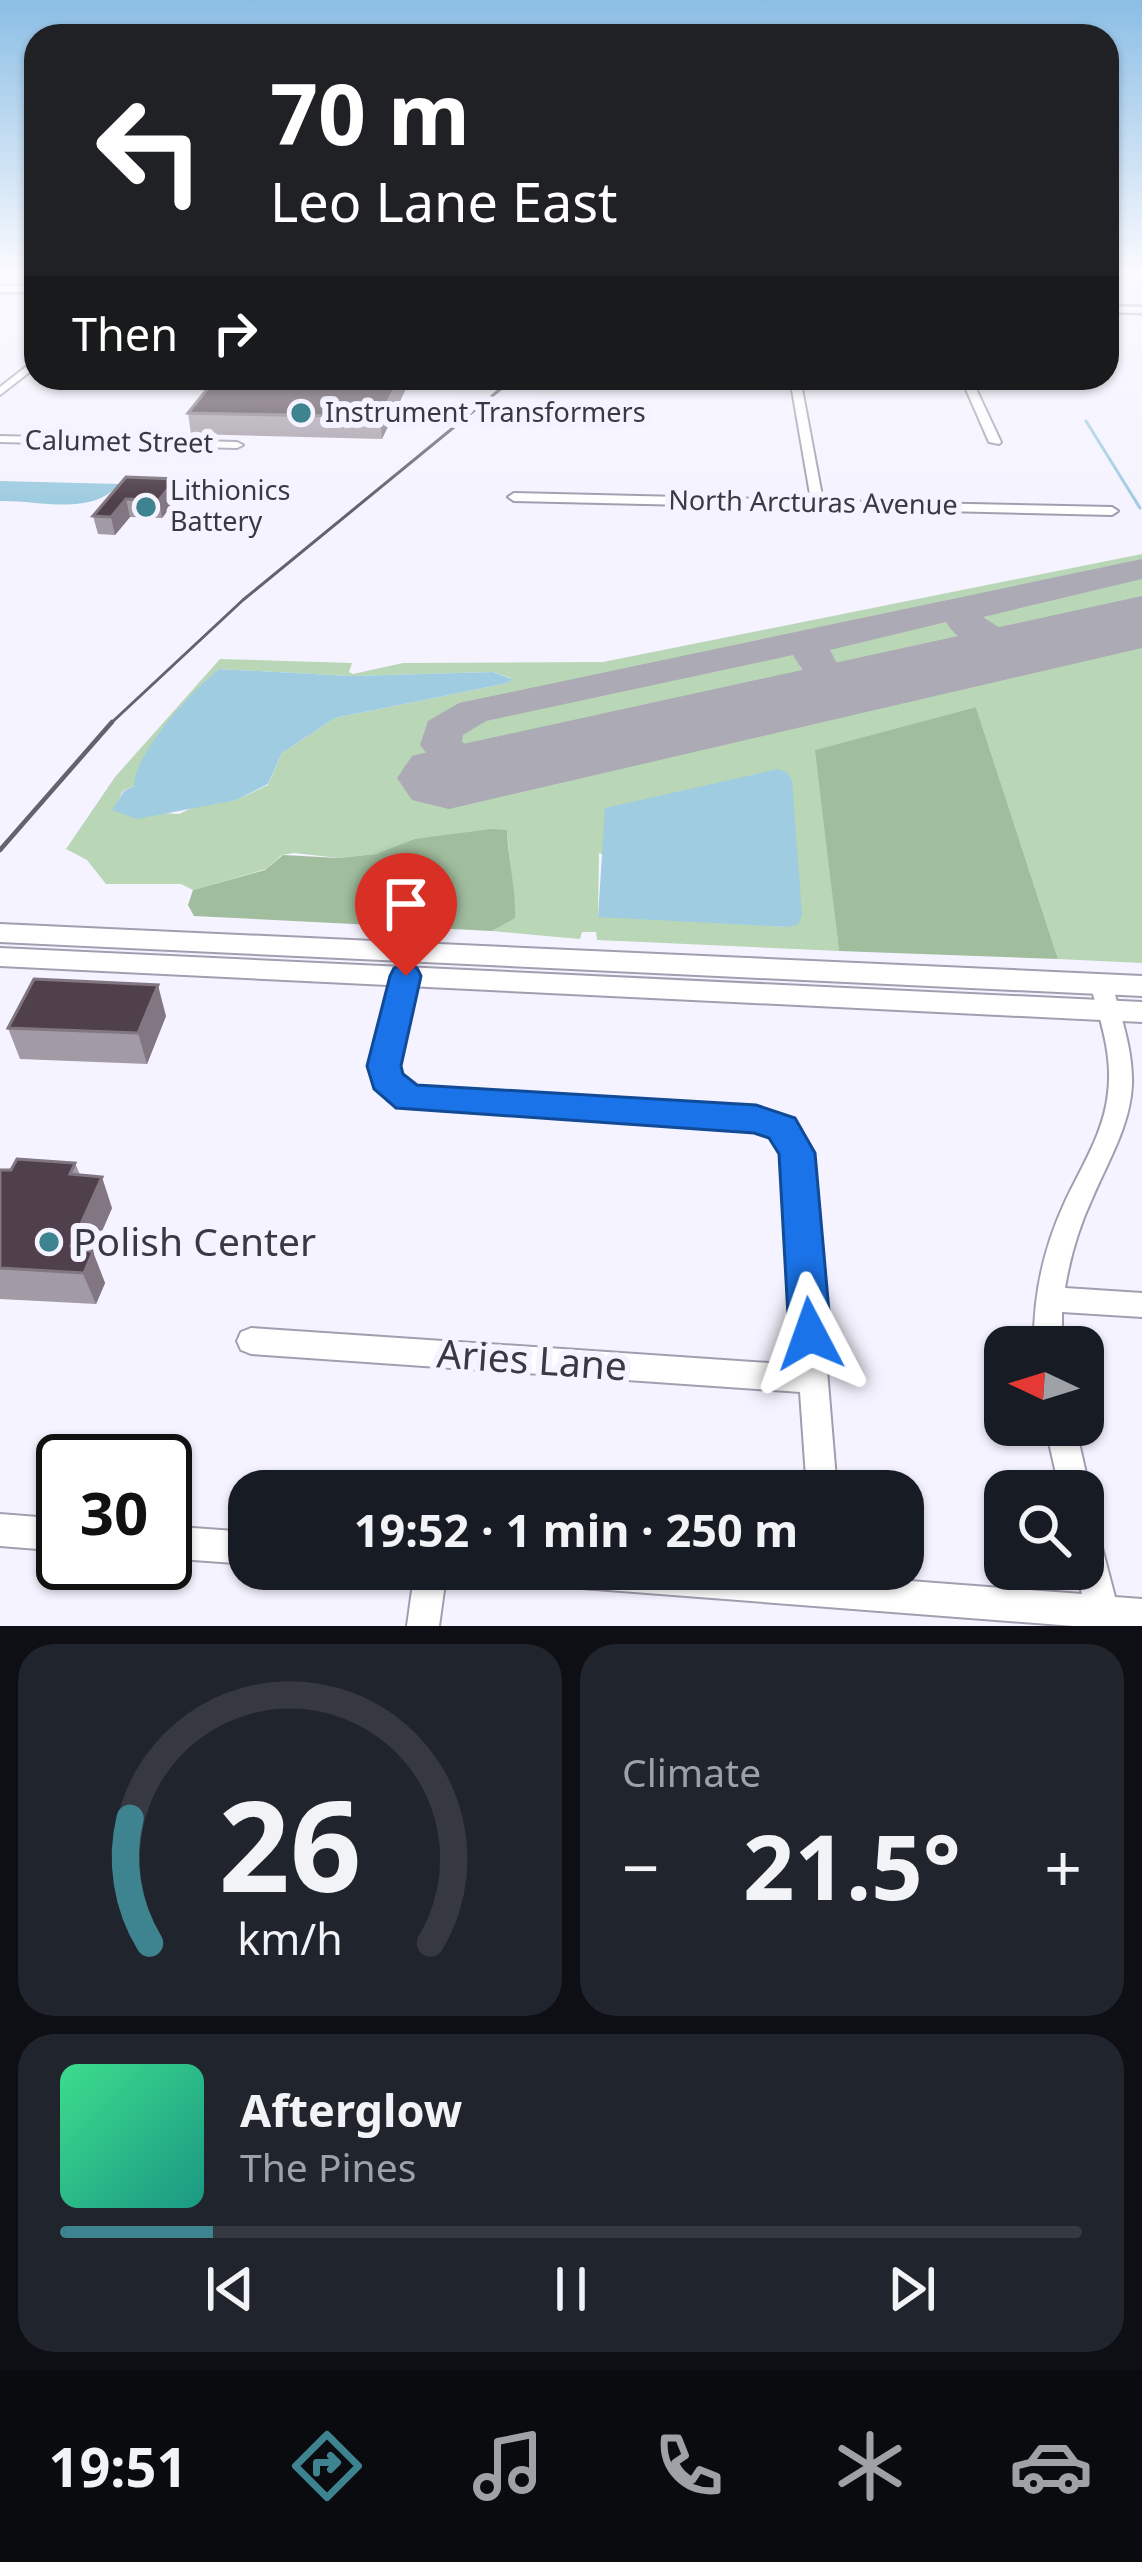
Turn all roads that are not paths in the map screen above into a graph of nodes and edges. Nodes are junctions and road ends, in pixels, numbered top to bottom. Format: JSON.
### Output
{"nodes":[{"id":1,"x":24,"y":372,"type":"edge"},
{"id":2,"x":797,"y":390,"type":"edge"},
{"id":3,"x":971,"y":390,"type":"edge"},
{"id":4,"x":0,"y":392,"type":"edge"},
{"id":5,"x":0,"y":439,"type":"edge"},
{"id":6,"x":995,"y":442,"type":"dead end"},
{"id":7,"x":237,"y":445,"type":"dead end"},
{"id":8,"x":514,"y":497,"type":"dead end"},
{"id":9,"x":817,"y":502,"type":"junction"},
{"id":10,"x":1112,"y":511,"type":"dead end"},
{"id":11,"x":0,"y":933,"type":"edge"},
{"id":12,"x":0,"y":957,"type":"edge"},
{"id":13,"x":406,"y":976,"type":"junction"},
{"id":14,"x":1142,"y":986,"type":"edge"},
{"id":15,"x":1105,"y":997,"type":"junction"},
{"id":16,"x":1142,"y":1012,"type":"edge"},
{"id":17,"x":1049,"y":1299,"type":"junction"},
{"id":18,"x":1142,"y":1305,"type":"edge"},
{"id":19,"x":1048,"y":1326,"type":"edge"},
{"id":20,"x":251,"y":1341,"type":"dead end"},
{"id":21,"x":813,"y":1379,"type":"junction"},
{"id":22,"x":820,"y":1470,"type":"edge"},
{"id":23,"x":0,"y":1530,"type":"edge"},
{"id":24,"x":36,"y":1533,"type":"edge"},
{"id":25,"x":192,"y":1544,"type":"edge"},
{"id":26,"x":228,"y":1546,"type":"edge"},
{"id":27,"x":428,"y":1590,"type":"edge"},
{"id":28,"x":905,"y":1590,"type":"edge"},
{"id":29,"x":1142,"y":1615,"type":"edge"},
{"id":30,"x":1104,"y":1619,"type":"edge"},
{"id":31,"x":423,"y":1626,"type":"edge"}],
"edges":[{"from":1,"to":4,"type":"street","name":"Calumet Street"},
{"from":2,"to":9,"type":"street"},
{"from":3,"to":6,"type":"street"},
{"from":5,"to":7,"type":"street","name":"Calumet Street"},
{"from":8,"to":9,"type":"street","name":"North Arcturas Avenue"},
{"from":9,"to":10,"type":"street","name":"North Arcturas Avenue"},
{"from":11,"to":15,"type":"main road"},
{"from":12,"to":13,"type":"main road"},
{"from":13,"to":15,"type":"main road"},
{"from":13,"to":21,"type":"street"},
{"from":14,"to":15,"type":"main road"},
{"from":15,"to":16,"type":"main road"},
{"from":15,"to":17,"type":"street"},
{"from":17,"to":18,"type":"street"},
{"from":17,"to":19,"type":"street"},
{"from":20,"to":21,"type":"street","name":"Aries Lane"},
{"from":21,"to":22,"type":"street"},
{"from":23,"to":24,"type":"street"},
{"from":25,"to":26,"type":"street"},
{"from":27,"to":31,"type":"street"},
{"from":28,"to":30,"type":"street"},
{"from":29,"to":30,"type":"street"}]}
